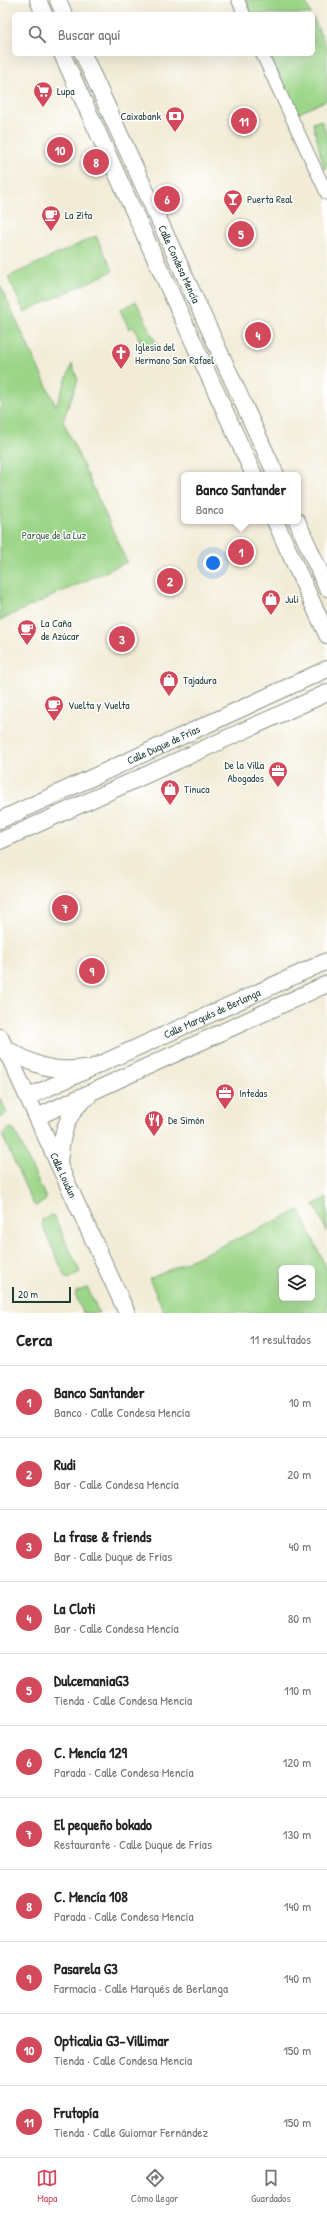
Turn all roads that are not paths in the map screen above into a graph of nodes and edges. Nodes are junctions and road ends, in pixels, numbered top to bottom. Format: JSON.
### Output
{"nodes":[{"id":1,"x":38,"y":0,"type":"edge"},
{"id":2,"x":58,"y":0,"type":"edge"},
{"id":3,"x":238,"y":0,"type":"edge"},
{"id":4,"x":43,"y":12,"type":"edge"},
{"id":5,"x":63,"y":12,"type":"edge"},
{"id":6,"x":243,"y":12,"type":"edge"},
{"id":7,"x":63,"y":56,"type":"edge"},
{"id":8,"x":83,"y":56,"type":"edge"},
{"id":9,"x":263,"y":56,"type":"edge"},
{"id":10,"x":327,"y":194,"type":"edge"},
{"id":11,"x":253,"y":472,"type":"edge"},
{"id":12,"x":275,"y":472,"type":"edge"},
{"id":13,"x":276,"y":524,"type":"edge"},
{"id":14,"x":297,"y":524,"type":"edge"},
{"id":15,"x":327,"y":588,"type":"edge"},
{"id":16,"x":327,"y":634,"type":"edge"},
{"id":17,"x":327,"y":669,"type":"edge"},
{"id":18,"x":324,"y":695,"type":"edge"},
{"id":19,"x":0,"y":820,"type":"edge"},
{"id":20,"x":0,"y":841,"type":"edge"},
{"id":21,"x":327,"y":961,"type":"edge"},
{"id":22,"x":327,"y":984,"type":"edge"},
{"id":23,"x":3,"y":1042,"type":"edge"},
{"id":24,"x":97,"y":1066,"type":"junction"},
{"id":25,"x":105,"y":1086,"type":"junction"},
{"id":26,"x":28,"y":1097,"type":"junction"},
{"id":27,"x":37,"y":1117,"type":"junction"},
{"id":28,"x":59,"y":1165,"type":"junction"},
{"id":29,"x":127,"y":1313,"type":"edge"}],
"edges":[{"from":1,"to":4,"type":"street"},
{"from":2,"to":5,"type":"street"},
{"from":3,"to":6,"type":"street"},
{"from":7,"to":11,"type":"street","name":"Calle Condesa Mencía"},
{"from":8,"to":12,"type":"street","name":"Calle Condesa Mencía"},
{"from":9,"to":10,"type":"street"},
{"from":13,"to":16,"type":"street"},
{"from":14,"to":15,"type":"street"},
{"from":17,"to":19,"type":"street","name":"Calle Duque de Frías"},
{"from":18,"to":20,"type":"street","name":"Calle Duque de Frías"},
{"from":21,"to":24,"type":"street","name":"Calle Marqués de Berlanga"},
{"from":22,"to":25,"type":"street","name":"Calle Marqués de Berlanga"},
{"from":23,"to":24,"type":"street","name":"Calle Marqués de Berlanga"},
{"from":23,"to":26,"type":"street","name":"Calle Loudun"},
{"from":24,"to":26,"type":"street","name":"Calle Marqués de Berlanga"},
{"from":25,"to":27,"type":"street","name":"Calle Marqués de Berlanga"},
{"from":25,"to":28,"type":"street","name":"Calle Marqués de Berlanga"},
{"from":26,"to":27,"type":"street","name":"Calle Loudun"},
{"from":27,"to":28,"type":"street","name":"Calle Loudun"},
{"from":28,"to":29,"type":"street","name":"Calle Loudun"}]}
